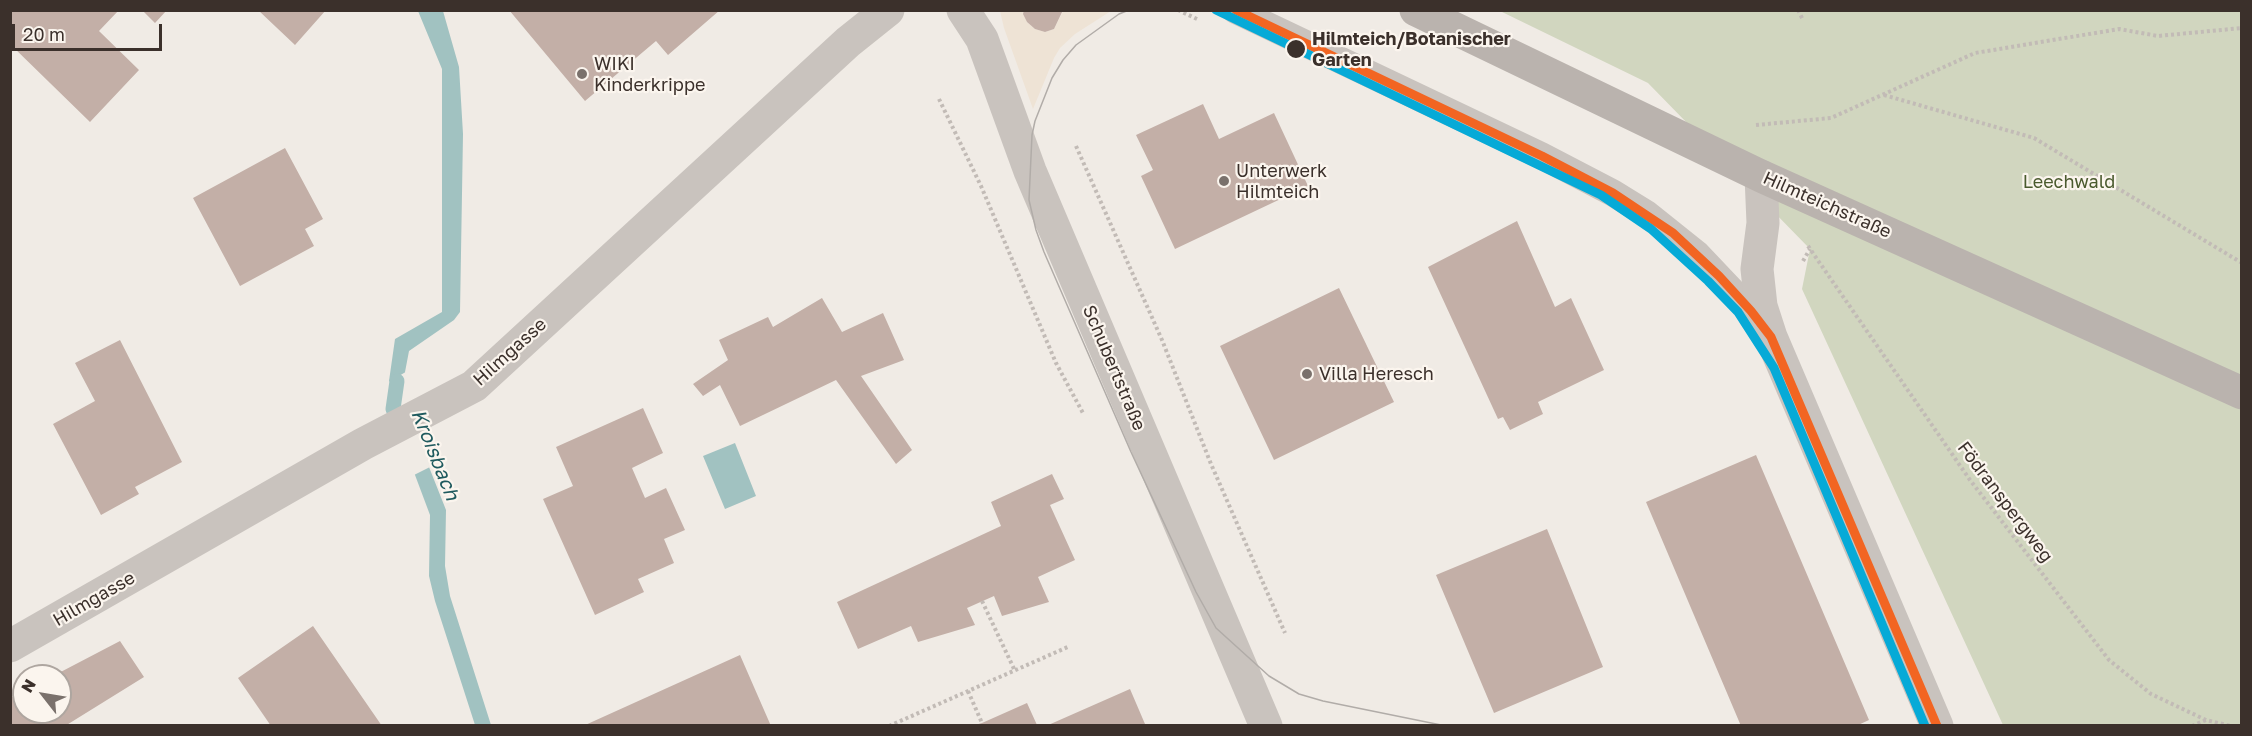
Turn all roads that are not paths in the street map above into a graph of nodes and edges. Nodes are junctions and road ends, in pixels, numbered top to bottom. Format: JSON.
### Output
{"nodes":[{"id":1,"x":888,"y":10,"type":"edge"},
{"id":2,"x":963,"y":10,"type":"edge"},
{"id":3,"x":1235,"y":10,"type":"edge"},
{"id":4,"x":1416,"y":10,"type":"edge"},
{"id":5,"x":1761,"y":176,"type":"junction"},
{"id":6,"x":1771,"y":337,"type":"junction"},
{"id":7,"x":2241,"y":393,"type":"edge"},
{"id":8,"x":10,"y":646,"type":"edge"},
{"id":9,"x":1266,"y":726,"type":"edge"},
{"id":10,"x":1937,"y":726,"type":"edge"}],
"edges":[{"from":1,"to":8,"type":"street","name":"Hilmgasse"},
{"from":2,"to":9,"type":"street","name":"Schubertstraße"},
{"from":3,"to":6,"type":"lane"},
{"from":4,"to":5,"type":"main road","name":"Hilmteichstraße"},
{"from":5,"to":6,"type":"street"},
{"from":5,"to":7,"type":"main road","name":"Hilmteichstraße"},
{"from":6,"to":10,"type":"street"}]}
